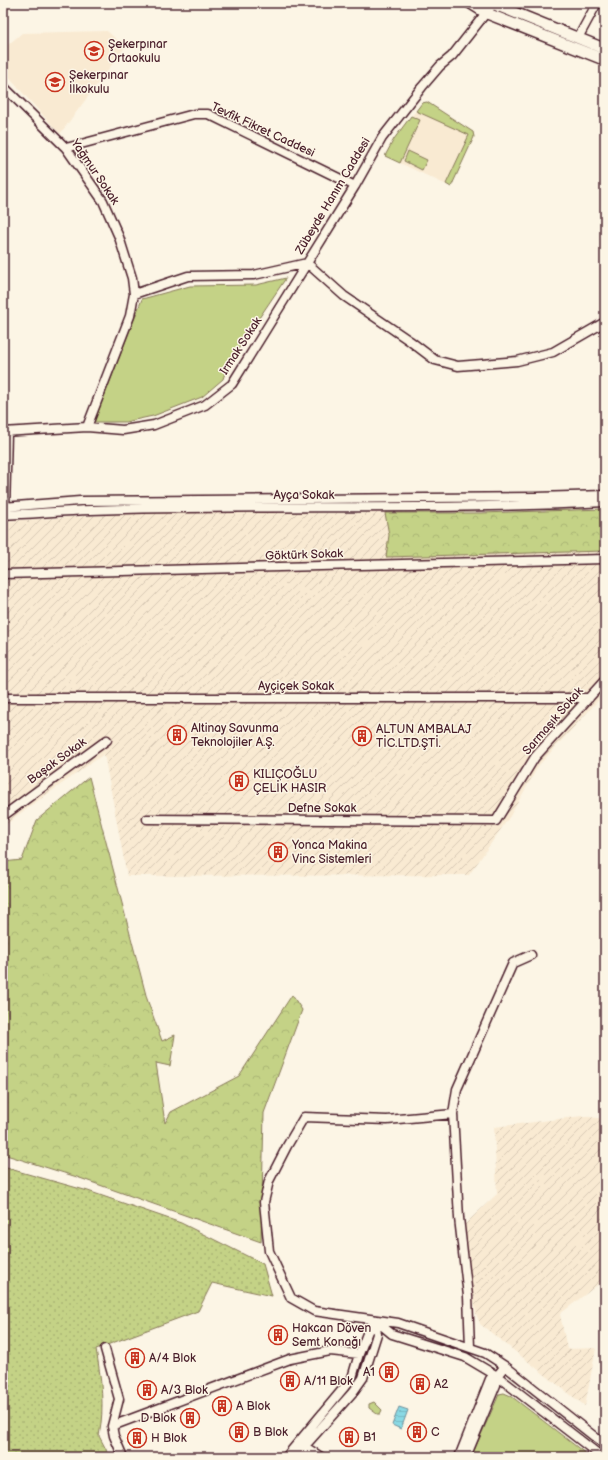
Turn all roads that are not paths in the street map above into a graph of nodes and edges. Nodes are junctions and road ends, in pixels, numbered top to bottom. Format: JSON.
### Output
{"nodes":[{"id":1,"x":470,"y":3,"type":"edge"},
{"id":2,"x":492,"y":3,"type":"edge"},
{"id":3,"x":597,"y":3,"type":"edge"},
{"id":4,"x":486,"y":13,"type":"junction"},
{"id":5,"x":578,"y":38,"type":"junction"},
{"id":6,"x":605,"y":49,"type":"edge"},
{"id":7,"x":605,"y":60,"type":"edge"},
{"id":8,"x":3,"y":86,"type":"edge"},
{"id":9,"x":66,"y":148,"type":"junction"},
{"id":10,"x":355,"y":186,"type":"junction"},
{"id":11,"x":307,"y":264,"type":"junction"},
{"id":12,"x":134,"y":294,"type":"junction"},
{"id":13,"x":605,"y":322,"type":"edge"},
{"id":14,"x":87,"y":427,"type":"junction"},
{"id":15,"x":5,"y":432,"type":"edge"},
{"id":16,"x":605,"y":495,"type":"edge"},
{"id":17,"x":605,"y":502,"type":"edge"},
{"id":18,"x":343,"y":503,"type":"junction"},
{"id":19,"x":4,"y":511,"type":"edge"},
{"id":20,"x":605,"y":559,"type":"edge"},
{"id":21,"x":3,"y":574,"type":"edge"},
{"id":22,"x":605,"y":680,"type":"edge"},
{"id":23,"x":3,"y":698,"type":"edge"},
{"id":24,"x":589,"y":698,"type":"junction"},
{"id":25,"x":107,"y":740,"type":"dead end"},
{"id":26,"x":3,"y":816,"type":"edge"},
{"id":27,"x":147,"y":819,"type":"dead end"},
{"id":28,"x":496,"y":821,"type":"joint"},
{"id":29,"x":531,"y":955,"type":"dead end"},
{"id":30,"x":453,"y":1114,"type":"junction"},
{"id":31,"x":375,"y":1320,"type":"junction"},
{"id":32,"x":470,"y":1347,"type":"junction"},
{"id":33,"x":104,"y":1349,"type":"dead end"},
{"id":34,"x":359,"y":1354,"type":"junction"},
{"id":35,"x":505,"y":1366,"type":"junction"},
{"id":36,"x":497,"y":1376,"type":"junction"},
{"id":37,"x":112,"y":1426,"type":"junction"},
{"id":38,"x":605,"y":1445,"type":"edge"},
{"id":39,"x":300,"y":1449,"type":"edge"},
{"id":40,"x":123,"y":1457,"type":"edge"},
{"id":41,"x":286,"y":1457,"type":"edge"},
{"id":42,"x":309,"y":1457,"type":"edge"},
{"id":43,"x":321,"y":1457,"type":"edge"},
{"id":44,"x":459,"y":1457,"type":"edge"},
{"id":45,"x":466,"y":1457,"type":"edge"},
{"id":46,"x":602,"y":1457,"type":"edge"}],
"edges":[{"from":1,"to":4,"type":"main road"},
{"from":2,"to":4,"type":"street","name":"Zübeyde Hanım Caddesi"},
{"from":2,"to":5,"type":"main road"},
{"from":3,"to":5,"type":"street"},
{"from":4,"to":7,"type":"main road"},
{"from":4,"to":10,"type":"street","name":"Zübeyde Hanım Caddesi"},
{"from":5,"to":6,"type":"main road"},
{"from":8,"to":9,"type":"street","name":"Yağmur Sokak"},
{"from":9,"to":10,"type":"street","name":"Tevfik Fikret Caddesi"},
{"from":9,"to":12,"type":"street","name":"Yağmur Sokak"},
{"from":10,"to":11,"type":"street","name":"Zübeyde Hanım Caddesi"},
{"from":11,"to":12,"type":"street","name":"Zübeyde Hanım Caddesi"},
{"from":11,"to":13,"type":"street"},
{"from":11,"to":14,"type":"street","name":"Irmak Sokak"},
{"from":12,"to":14,"type":"street","name":"Yağmur Sokak"},
{"from":14,"to":15,"type":"street","name":"Irmak Sokak"},
{"from":15,"to":19,"type":"street"},
{"from":16,"to":18,"type":"street","name":"Ayça Sokak"},
{"from":17,"to":18,"type":"street","name":"Ayça Sokak"},
{"from":18,"to":19,"type":"street","name":"Ayça Sokak"},
{"from":18,"to":19,"type":"street","name":"Ayça Sokak"},
{"from":20,"to":21,"type":"street","name":"Göktürk Sokak"},
{"from":22,"to":24,"type":"street","name":"Sarmaşık Sokak"},
{"from":23,"to":24,"type":"street","name":"Ayçiçek Sokak"},
{"from":24,"to":28,"type":"street","name":"Sarmaşık Sokak"},
{"from":25,"to":26,"type":"street","name":"Başak Sokak"},
{"from":27,"to":28,"type":"street","name":"Defne Sokak"},
{"from":29,"to":30,"type":"street"},
{"from":30,"to":31,"type":"street"},
{"from":30,"to":32,"type":"street"},
{"from":31,"to":32,"type":"street"},
{"from":31,"to":34,"type":"street"},
{"from":31,"to":36,"type":"street"},
{"from":31,"to":39,"type":"street"},
{"from":32,"to":35,"type":"street"},
{"from":33,"to":37,"type":"street"},
{"from":34,"to":37,"type":"street"},
{"from":34,"to":39,"type":"street"},
{"from":35,"to":36,"type":"street"},
{"from":35,"to":38,"type":"street"},
{"from":36,"to":44,"type":"street"},
{"from":36,"to":45,"type":"street"},
{"from":36,"to":46,"type":"street"},
{"from":37,"to":40,"type":"street"},
{"from":39,"to":41,"type":"street"},
{"from":39,"to":42,"type":"street"},
{"from":39,"to":43,"type":"street"}]}
